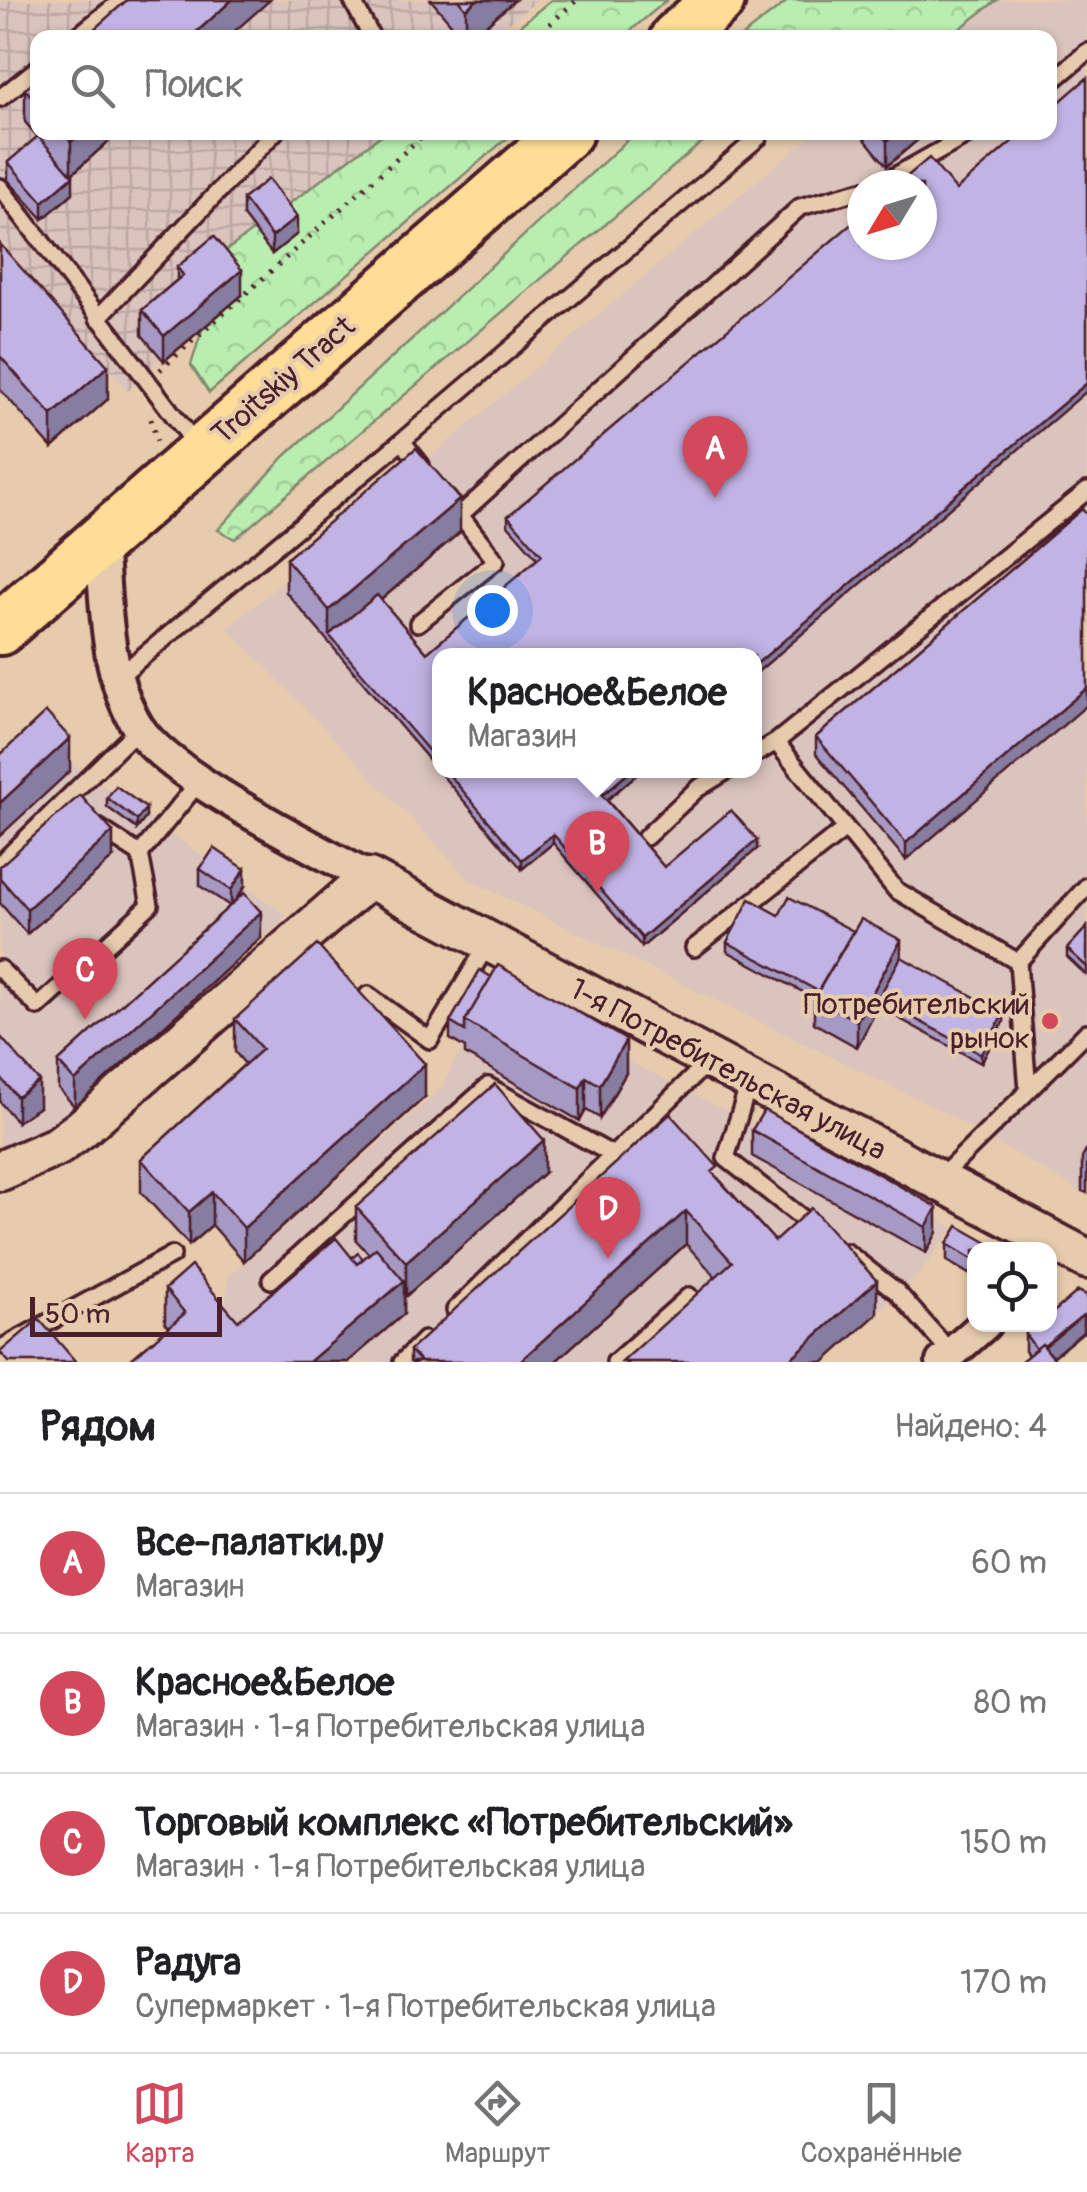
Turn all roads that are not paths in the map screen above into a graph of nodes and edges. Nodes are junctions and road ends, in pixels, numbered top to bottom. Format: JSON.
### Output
{"nodes":[{"id":1,"x":122,"y":0,"type":"edge"},
{"id":2,"x":352,"y":0,"type":"edge"},
{"id":3,"x":720,"y":0,"type":"edge"},
{"id":4,"x":85,"y":30,"type":"edge"},
{"id":5,"x":368,"y":30,"type":"edge"},
{"id":6,"x":685,"y":30,"type":"edge"},
{"id":7,"x":1087,"y":52,"type":"edge"},
{"id":8,"x":30,"y":74,"type":"edge"},
{"id":9,"x":1057,"y":77,"type":"edge"},
{"id":10,"x":0,"y":98,"type":"edge"},
{"id":11,"x":268,"y":140,"type":"edge"},
{"id":12,"x":557,"y":140,"type":"edge"},
{"id":13,"x":755,"y":140,"type":"edge"},
{"id":14,"x":959,"y":140,"type":"edge"},
{"id":15,"x":906,"y":170,"type":"edge"},
{"id":16,"x":0,"y":187,"type":"edge"},
{"id":17,"x":847,"y":194,"type":"edge"},
{"id":18,"x":98,"y":318,"type":"junction"},
{"id":19,"x":402,"y":441,"type":"junction"},
{"id":20,"x":179,"y":448,"type":"junction"},
{"id":21,"x":1087,"y":491,"type":"edge"},
{"id":22,"x":460,"y":515,"type":"junction"},
{"id":23,"x":100,"y":540,"type":"junction"},
{"id":24,"x":418,"y":624,"type":"dead end"},
{"id":25,"x":0,"y":628,"type":"edge"},
{"id":26,"x":118,"y":678,"type":"junction"},
{"id":27,"x":138,"y":729,"type":"junction"},
{"id":28,"x":776,"y":742,"type":"junction"},
{"id":29,"x":762,"y":750,"type":"edge"},
{"id":30,"x":715,"y":778,"type":"edge"},
{"id":31,"x":199,"y":782,"type":"junction"},
{"id":32,"x":61,"y":804,"type":"junction"},
{"id":33,"x":845,"y":829,"type":"junction"},
{"id":34,"x":646,"y":837,"type":"dead end"},
{"id":35,"x":140,"y":854,"type":"junction"},
{"id":36,"x":0,"y":864,"type":"edge"},
{"id":37,"x":369,"y":878,"type":"junction"},
{"id":38,"x":1087,"y":886,"type":"edge"},
{"id":39,"x":489,"y":942,"type":"junction"},
{"id":40,"x":694,"y":948,"type":"dead end"},
{"id":41,"x":1018,"y":962,"type":"junction"},
{"id":42,"x":0,"y":969,"type":"edge"},
{"id":43,"x":368,"y":995,"type":"edge"},
{"id":44,"x":1087,"y":1032,"type":"edge"},
{"id":45,"x":711,"y":1059,"type":"junction"},
{"id":46,"x":750,"y":1080,"type":"junction"},
{"id":47,"x":1028,"y":1091,"type":"junction"},
{"id":48,"x":613,"y":1156,"type":"junction"},
{"id":49,"x":3,"y":1168,"type":"edge"},
{"id":50,"x":936,"y":1182,"type":"junction"},
{"id":51,"x":172,"y":1255,"type":"dead end"},
{"id":52,"x":1069,"y":1260,"type":"edge"},
{"id":53,"x":271,"y":1280,"type":"dead end"},
{"id":54,"x":688,"y":1296,"type":"edge"},
{"id":55,"x":977,"y":1332,"type":"edge"},
{"id":56,"x":2,"y":1348,"type":"edge"},
{"id":57,"x":947,"y":1358,"type":"edge"},
{"id":58,"x":402,"y":1362,"type":"edge"},
{"id":59,"x":615,"y":1362,"type":"edge"}],
"edges":[{"from":1,"to":4,"type":"lane"},
{"from":2,"to":5,"type":"lane"},
{"from":3,"to":6,"type":"main road"},
{"from":7,"to":9,"type":"lane"},
{"from":8,"to":10,"type":"lane"},
{"from":11,"to":18,"type":"lane"},
{"from":12,"to":20,"type":"main road","name":"Troitskiy Tract"},
{"from":13,"to":19,"type":"lane"},
{"from":14,"to":15,"type":"lane"},
{"from":16,"to":18,"type":"lane"},
{"from":17,"to":22,"type":"lane"},
{"from":18,"to":20,"type":"lane"},
{"from":19,"to":22,"type":"lane"},
{"from":19,"to":26,"type":"lane"},
{"from":20,"to":23,"type":"main road","name":"Troitskiy Tract"},
{"from":21,"to":28,"type":"lane"},
{"from":22,"to":24,"type":"lane"},
{"from":23,"to":25,"type":"main road","name":"Troitskiy Tract"},
{"from":23,"to":26,"type":"street","name":"1-я Потребительская улица"},
{"from":26,"to":27,"type":"street","name":"1-я Потребительская улица"},
{"from":27,"to":31,"type":"street","name":"1-я Потребительская улица"},
{"from":27,"to":32,"type":"lane"},
{"from":28,"to":29,"type":"lane"},
{"from":28,"to":33,"type":"lane"},
{"from":30,"to":34,"type":"lane"},
{"from":31,"to":35,"type":"lane"},
{"from":31,"to":37,"type":"street","name":"1-я Потребительская улица"},
{"from":32,"to":35,"type":"lane"},
{"from":32,"to":36,"type":"lane"},
{"from":33,"to":40,"type":"lane"},
{"from":33,"to":41,"type":"lane"},
{"from":35,"to":42,"type":"lane"},
{"from":37,"to":39,"type":"street","name":"1-я Потребительская улица"},
{"from":37,"to":49,"type":"street"},
{"from":38,"to":41,"type":"lane"},
{"from":39,"to":43,"type":"lane"},
{"from":39,"to":45,"type":"street","name":"1-я Потребительская улица"},
{"from":41,"to":47,"type":"lane"},
{"from":44,"to":47,"type":"lane"},
{"from":45,"to":46,"type":"street","name":"1-я Потребительская улица"},
{"from":45,"to":48,"type":"lane"},
{"from":46,"to":50,"type":"street","name":"1-я Потребительская улица"},
{"from":46,"to":57,"type":"lane"},
{"from":47,"to":50,"type":"lane"},
{"from":48,"to":53,"type":"lane"},
{"from":48,"to":58,"type":"lane"},
{"from":50,"to":52,"type":"street","name":"1-я Потребительская улица"},
{"from":51,"to":56,"type":"lane"},
{"from":54,"to":59,"type":"lane"},
{"from":55,"to":57,"type":"street"}]}
